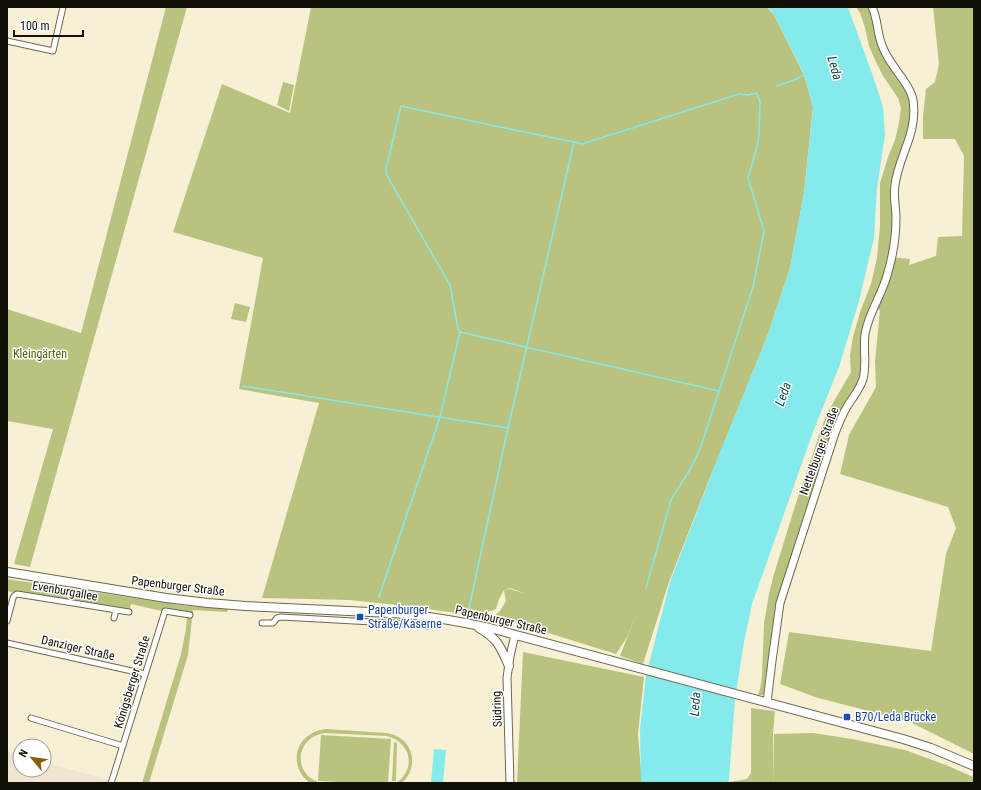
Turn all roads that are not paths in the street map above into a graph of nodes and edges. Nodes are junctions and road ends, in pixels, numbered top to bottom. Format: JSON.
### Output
{"nodes":[{"id":1,"x":63,"y":7,"type":"edge"},
{"id":2,"x":872,"y":7,"type":"edge"},
{"id":3,"x":7,"y":41,"type":"edge"},
{"id":4,"x":7,"y":572,"type":"edge"},
{"id":5,"x":116,"y":610,"type":"junction"},
{"id":6,"x":129,"y":612,"type":"dead end"},
{"id":7,"x":190,"y":615,"type":"dead end"},
{"id":8,"x":114,"y":618,"type":"dead end"},
{"id":9,"x":7,"y":621,"type":"edge"},
{"id":10,"x":262,"y":623,"type":"dead end"},
{"id":11,"x":471,"y":624,"type":"junction"},
{"id":12,"x":428,"y":626,"type":"dead end"},
{"id":13,"x":515,"y":635,"type":"junction"},
{"id":14,"x":7,"y":643,"type":"edge"},
{"id":15,"x":509,"y":666,"type":"junction"},
{"id":16,"x":145,"y":674,"type":"junction"},
{"id":17,"x":767,"y":702,"type":"junction"},
{"id":18,"x":31,"y":718,"type":"dead end"},
{"id":19,"x":123,"y":746,"type":"junction"},
{"id":20,"x":974,"y":766,"type":"edge"},
{"id":21,"x":111,"y":783,"type":"edge"},
{"id":22,"x":510,"y":783,"type":"edge"}],
"edges":[{"from":1,"to":3,"type":"street"},
{"from":2,"to":17,"type":"street","name":"Nettelburger Straße"},
{"from":4,"to":11,"type":"main road","name":"Papenburger Straße"},
{"from":5,"to":6,"type":"street","name":"Evenburgallee"},
{"from":5,"to":8,"type":"street"},
{"from":5,"to":9,"type":"street","name":"Evenburgallee"},
{"from":7,"to":16,"type":"street","name":"Königsberger Straße"},
{"from":10,"to":12,"type":"street"},
{"from":11,"to":13,"type":"main road","name":"Papenburger Straße"},
{"from":11,"to":15,"type":"main road"},
{"from":13,"to":15,"type":"street","name":"Südring"},
{"from":13,"to":17,"type":"main road","name":"Papenburger Straße"},
{"from":14,"to":16,"type":"street","name":"Danziger Straße"},
{"from":15,"to":22,"type":"street","name":"Südring"},
{"from":16,"to":19,"type":"street","name":"Königsberger Straße"},
{"from":17,"to":20,"type":"main road","name":"Papenburger Straße"},
{"from":18,"to":19,"type":"street"},
{"from":19,"to":21,"type":"street","name":"Königsberger Straße"}]}
